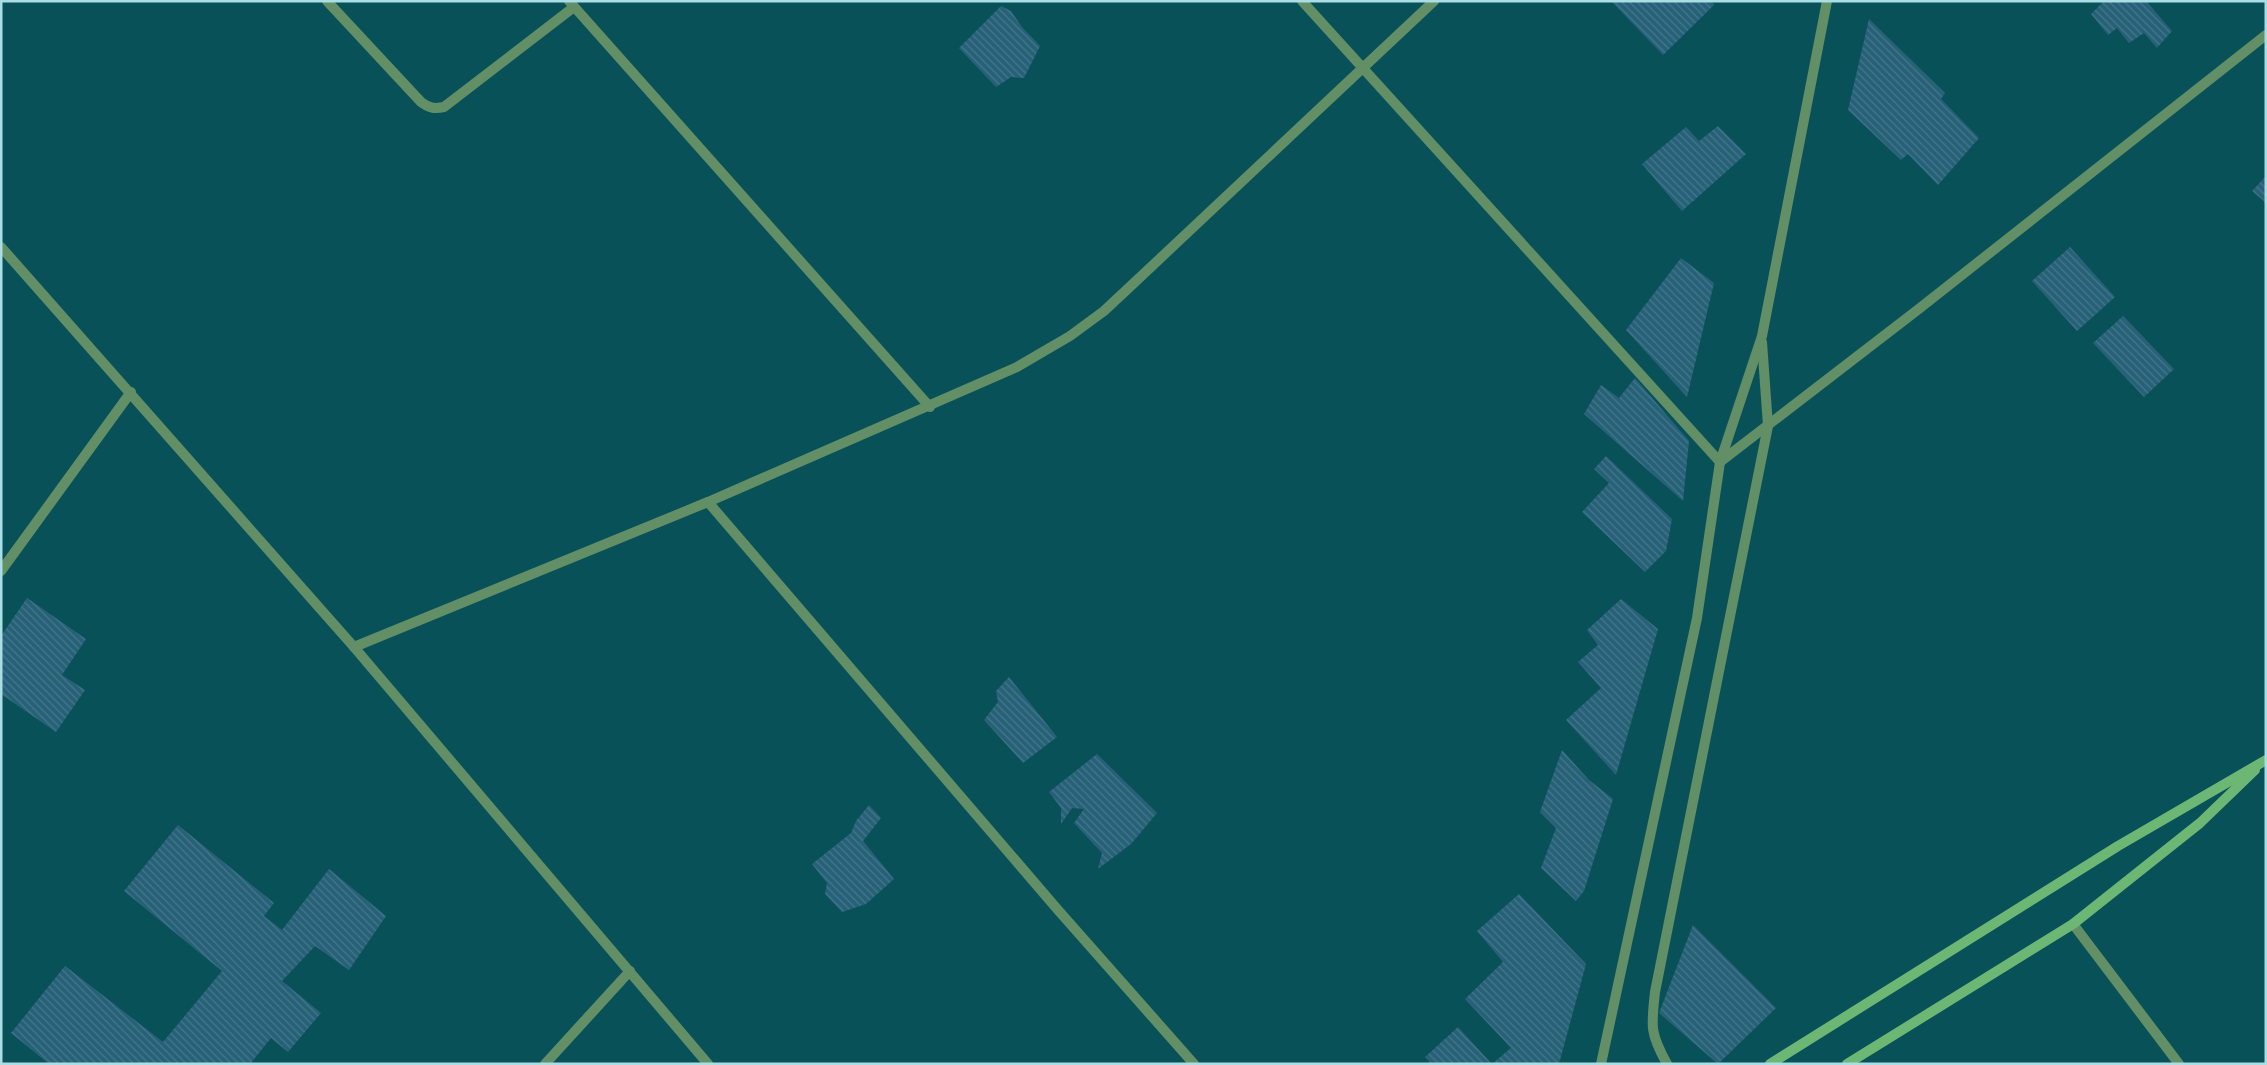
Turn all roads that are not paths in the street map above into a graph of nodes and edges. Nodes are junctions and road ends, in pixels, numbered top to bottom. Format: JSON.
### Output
{"nodes":[{"id":1,"x":327,"y":1,"type":"edge"},
{"id":2,"x":1302,"y":1,"type":"edge"},
{"id":3,"x":1434,"y":1,"type":"edge"},
{"id":4,"x":1827,"y":1,"type":"edge"},
{"id":5,"x":572,"y":4,"type":"edge"},
{"id":6,"x":2266,"y":35,"type":"edge"},
{"id":7,"x":1363,"y":69,"type":"junction"},
{"id":8,"x":1,"y":247,"type":"edge"},
{"id":9,"x":1762,"y":336,"type":"junction"},
{"id":10,"x":130,"y":392,"type":"junction"},
{"id":11,"x":930,"y":407,"type":"junction"},
{"id":12,"x":1768,"y":426,"type":"junction"},
{"id":13,"x":1720,"y":462,"type":"junction"},
{"id":14,"x":708,"y":502,"type":"junction"},
{"id":15,"x":1,"y":571,"type":"edge"},
{"id":16,"x":354,"y":647,"type":"junction"},
{"id":17,"x":2266,"y":760,"type":"edge"},
{"id":18,"x":2073,"y":924,"type":"junction"},
{"id":19,"x":630,"y":971,"type":"junction"},
{"id":20,"x":545,"y":1064,"type":"edge"},
{"id":21,"x":708,"y":1064,"type":"edge"},
{"id":22,"x":1194,"y":1064,"type":"edge"},
{"id":23,"x":1601,"y":1064,"type":"edge"},
{"id":24,"x":1667,"y":1064,"type":"edge"},
{"id":25,"x":1770,"y":1064,"type":"edge"},
{"id":26,"x":1847,"y":1064,"type":"edge"},
{"id":27,"x":2179,"y":1064,"type":"edge"}],
"edges":[{"from":1,"to":5,"type":"street"},
{"from":2,"to":7,"type":"street"},
{"from":3,"to":7,"type":"street"},
{"from":4,"to":9,"type":"street"},
{"from":5,"to":11,"type":"street"},
{"from":6,"to":12,"type":"street"},
{"from":7,"to":11,"type":"street"},
{"from":7,"to":13,"type":"street"},
{"from":8,"to":10,"type":"street"},
{"from":9,"to":12,"type":"street"},
{"from":9,"to":13,"type":"street"},
{"from":10,"to":15,"type":"street"},
{"from":10,"to":16,"type":"street"},
{"from":11,"to":14,"type":"street"},
{"from":12,"to":13,"type":"street"},
{"from":12,"to":24,"type":"street"},
{"from":13,"to":23,"type":"street"},
{"from":14,"to":16,"type":"street"},
{"from":14,"to":22,"type":"street"},
{"from":16,"to":19,"type":"street"},
{"from":17,"to":18,"type":"main road"},
{"from":17,"to":25,"type":"main road"},
{"from":18,"to":26,"type":"main road"},
{"from":18,"to":27,"type":"street"},
{"from":19,"to":20,"type":"street"},
{"from":19,"to":21,"type":"street"}]}
